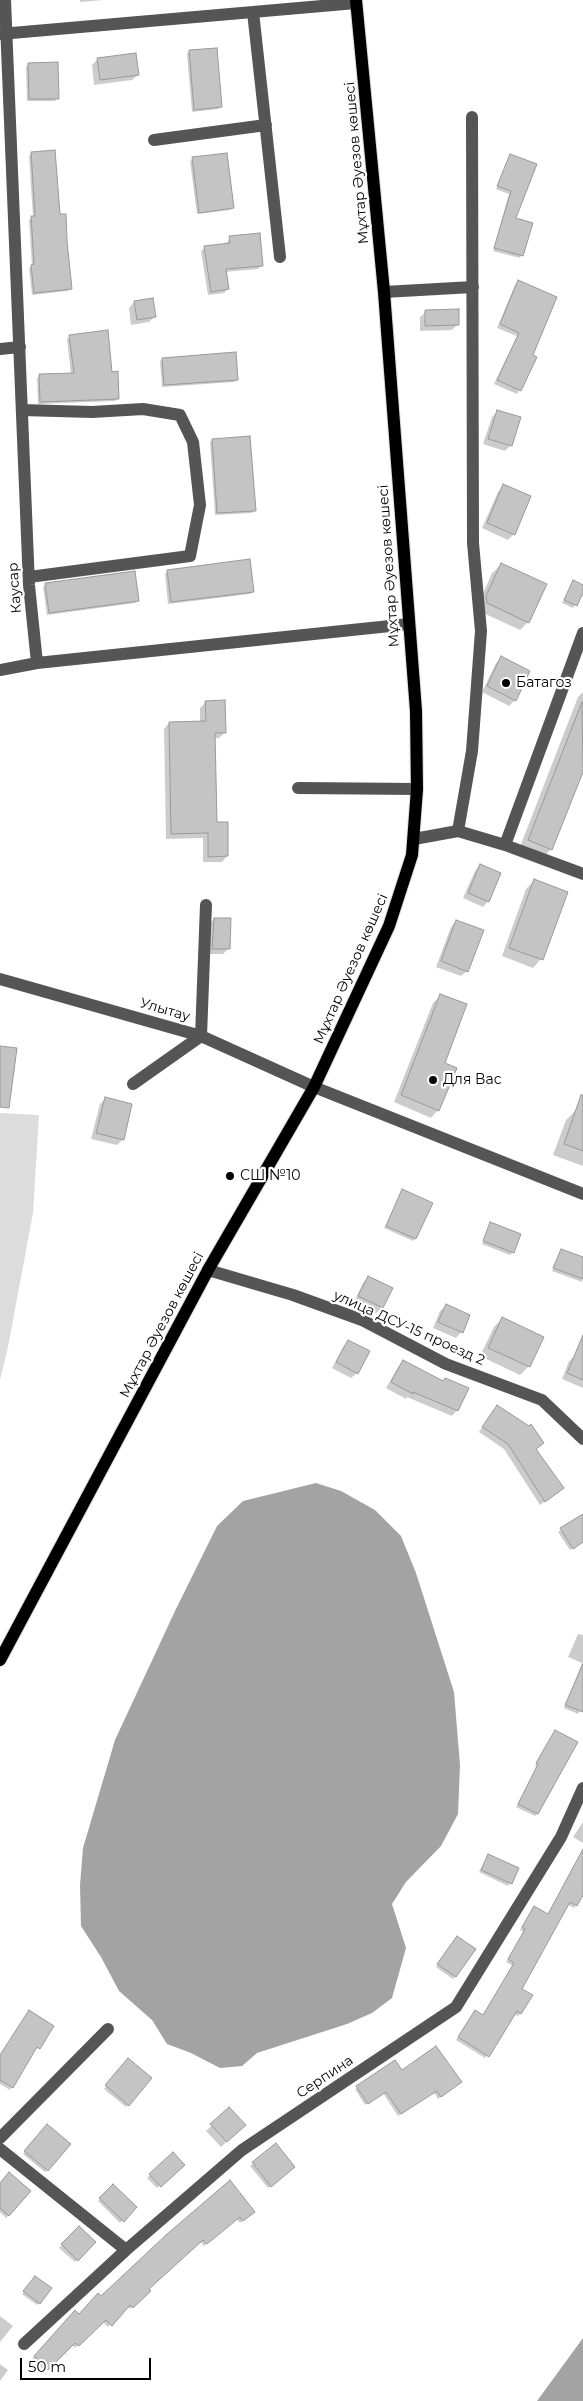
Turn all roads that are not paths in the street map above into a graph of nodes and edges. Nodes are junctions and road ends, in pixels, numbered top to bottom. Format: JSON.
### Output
{"nodes":[{"id":1,"x":5,"y":0,"type":"edge"},
{"id":2,"x":356,"y":1,"type":"edge"},
{"id":3,"x":274,"y":5,"type":"edge"},
{"id":4,"x":253,"y":12,"type":"junction"},
{"id":5,"x":4,"y":34,"type":"edge"},
{"id":6,"x":472,"y":117,"type":"dead end"},
{"id":7,"x":266,"y":125,"type":"junction"},
{"id":8,"x":154,"y":140,"type":"dead end"},
{"id":9,"x":280,"y":258,"type":"dead end"},
{"id":10,"x":473,"y":287,"type":"junction"},
{"id":11,"x":384,"y":292,"type":"junction"},
{"id":12,"x":20,"y":347,"type":"junction"},
{"id":13,"x":0,"y":349,"type":"edge"},
{"id":14,"x":22,"y":410,"type":"junction"},
{"id":15,"x":29,"y":577,"type":"junction"},
{"id":16,"x":409,"y":624,"type":"junction"},
{"id":17,"x":583,"y":633,"type":"edge"},
{"id":18,"x":37,"y":663,"type":"junction"},
{"id":19,"x":0,"y":670,"type":"edge"},
{"id":20,"x":298,"y":788,"type":"dead end"},
{"id":21,"x":417,"y":790,"type":"junction"},
{"id":22,"x":458,"y":831,"type":"junction"},
{"id":23,"x":414,"y":839,"type":"junction"},
{"id":24,"x":505,"y":846,"type":"junction"},
{"id":25,"x":583,"y":874,"type":"edge"},
{"id":26,"x":206,"y":905,"type":"dead end"},
{"id":27,"x":0,"y":979,"type":"edge"},
{"id":28,"x":201,"y":1036,"type":"junction"},
{"id":29,"x":133,"y":1084,"type":"dead end"},
{"id":30,"x":314,"y":1087,"type":"junction"},
{"id":31,"x":583,"y":1194,"type":"edge"},
{"id":32,"x":208,"y":1270,"type":"junction"},
{"id":33,"x":583,"y":1439,"type":"edge"},
{"id":34,"x":0,"y":1660,"type":"edge"},
{"id":35,"x":583,"y":1788,"type":"edge"},
{"id":36,"x":108,"y":2029,"type":"dead end"},
{"id":37,"x":0,"y":2138,"type":"edge"},
{"id":38,"x":0,"y":2149,"type":"edge"},
{"id":39,"x":126,"y":2250,"type":"junction"},
{"id":40,"x":24,"y":2344,"type":"dead end"}],
"edges":[{"from":1,"to":5,"type":"street","name":"Каусар"},
{"from":2,"to":3,"type":"street"},
{"from":2,"to":11,"type":"main road","name":"Мұхтар Әуезов көшесі"},
{"from":3,"to":4,"type":"street"},
{"from":4,"to":5,"type":"street"},
{"from":4,"to":7,"type":"street"},
{"from":5,"to":12,"type":"street","name":"Каусар"},
{"from":6,"to":10,"type":"street"},
{"from":7,"to":8,"type":"street"},
{"from":7,"to":9,"type":"street"},
{"from":10,"to":11,"type":"street"},
{"from":10,"to":22,"type":"street"},
{"from":11,"to":16,"type":"main road","name":"Мұхтар Әуезов көшесі"},
{"from":12,"to":13,"type":"street"},
{"from":12,"to":14,"type":"street","name":"Каусар"},
{"from":14,"to":15,"type":"street","name":"Каусар"},
{"from":14,"to":15,"type":"street"},
{"from":15,"to":18,"type":"street","name":"Каусар"},
{"from":16,"to":18,"type":"street"},
{"from":16,"to":21,"type":"main road","name":"Мұхтар Әуезов көшесі"},
{"from":17,"to":24,"type":"street"},
{"from":18,"to":19,"type":"street"},
{"from":20,"to":21,"type":"street"},
{"from":21,"to":23,"type":"main road","name":"Мұхтар Әуезов көшесі"},
{"from":22,"to":23,"type":"street"},
{"from":22,"to":24,"type":"street"},
{"from":23,"to":30,"type":"main road","name":"Мұхтар Әуезов көшесі"},
{"from":24,"to":25,"type":"street"},
{"from":26,"to":28,"type":"street"},
{"from":27,"to":28,"type":"street","name":"Улытау"},
{"from":28,"to":29,"type":"street"},
{"from":28,"to":30,"type":"street","name":"Улытау"},
{"from":30,"to":31,"type":"street"},
{"from":30,"to":32,"type":"main road","name":"Мұхтар Әуезов көшесі"},
{"from":32,"to":33,"type":"street","name":"улица ДСУ-15 проезд 2"},
{"from":32,"to":34,"type":"main road","name":"Мұхтар Әуезов көшесі"},
{"from":35,"to":39,"type":"street","name":"Серпина"},
{"from":36,"to":37,"type":"street"},
{"from":38,"to":39,"type":"street"},
{"from":39,"to":40,"type":"street","name":"Серпина"}]}
